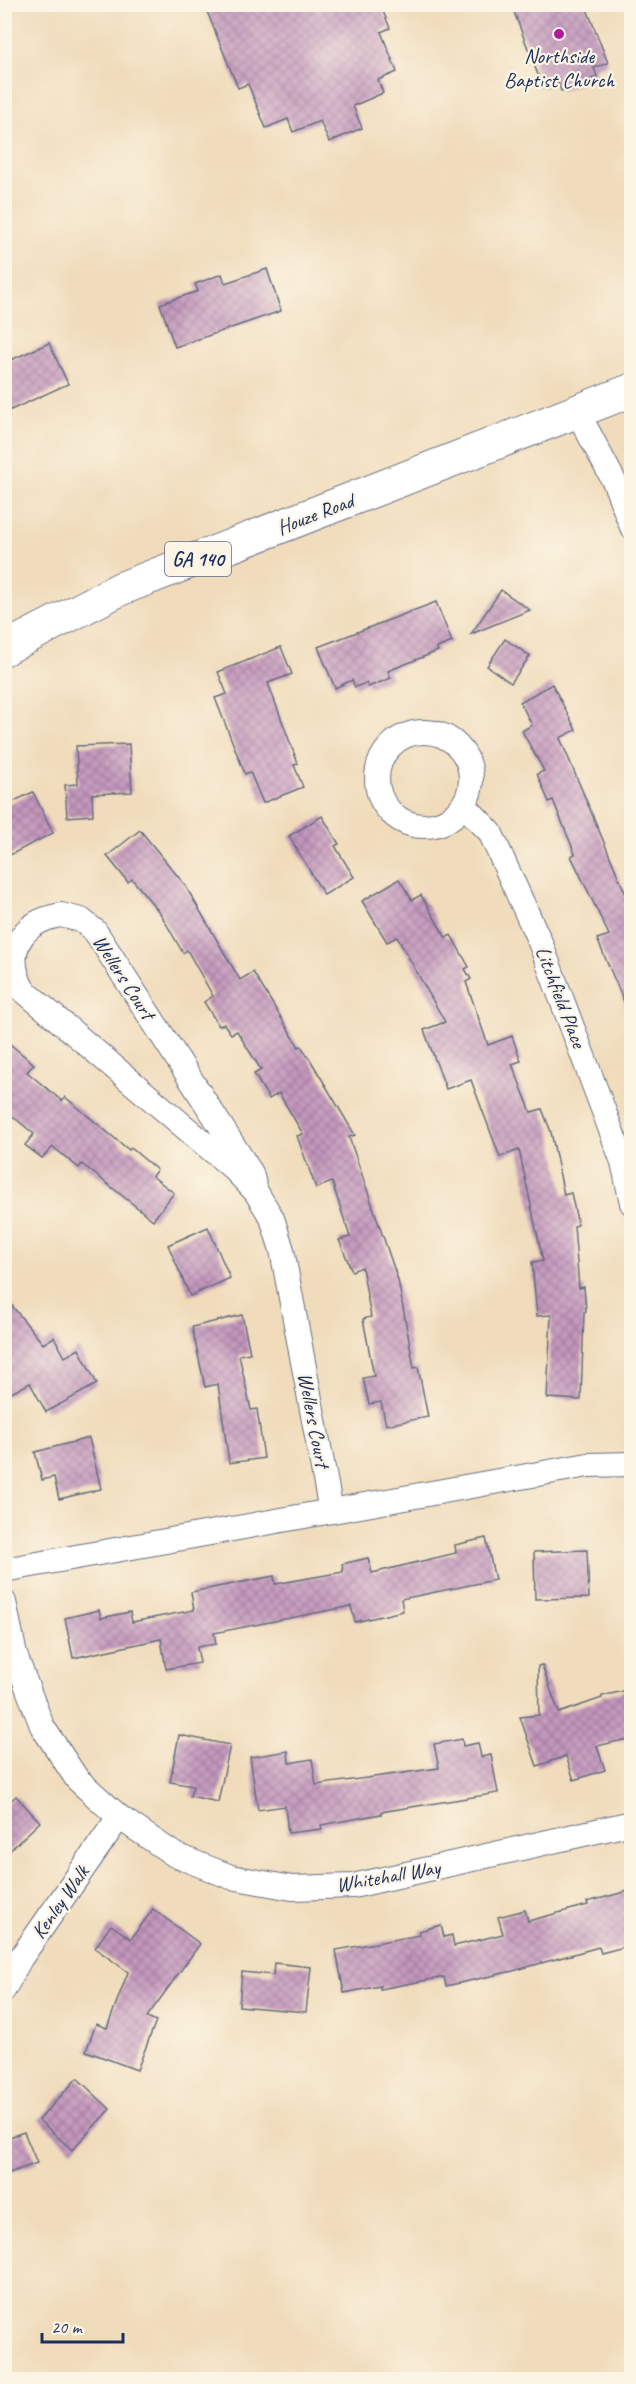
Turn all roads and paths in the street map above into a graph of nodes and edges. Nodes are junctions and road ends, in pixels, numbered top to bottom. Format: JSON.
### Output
{"nodes":[{"id":1,"x":632,"y":390,"type":"edge"},
{"id":2,"x":578,"y":412,"type":"junction"},
{"id":3,"x":632,"y":526,"type":"edge"},
{"id":4,"x":4,"y":649,"type":"edge"},
{"id":5,"x":464,"y":805,"type":"dead end"},
{"id":6,"x":256,"y":1192,"type":"junction"},
{"id":7,"x":632,"y":1203,"type":"edge"},
{"id":8,"x":631,"y":1462,"type":"edge"},
{"id":9,"x":331,"y":1511,"type":"junction"},
{"id":10,"x":4,"y":1570,"type":"edge"},
{"id":11,"x":4,"y":1602,"type":"edge"},
{"id":12,"x":119,"y":1817,"type":"junction"},
{"id":13,"x":632,"y":1823,"type":"edge"},
{"id":14,"x":4,"y":1989,"type":"edge"}],
"edges":[{"from":1,"to":2,"type":"main road","name":"Houze Road","number":"GA 140"},
{"from":2,"to":3,"type":"street"},
{"from":2,"to":4,"type":"main road","name":"Houze Road","number":"GA 140"},
{"from":5,"to":7,"type":"street","name":"Litchfield Place"},
{"from":6,"to":6,"type":"street","name":"Wellers Court"},
{"from":6,"to":9,"type":"street","name":"Wellers Court"},
{"from":8,"to":9,"type":"street"},
{"from":9,"to":10,"type":"street"},
{"from":11,"to":12,"type":"street","name":"Whitehall Way"},
{"from":12,"to":13,"type":"street","name":"Whitehall Way"},
{"from":12,"to":14,"type":"street","name":"Kenley Walk"}]}
